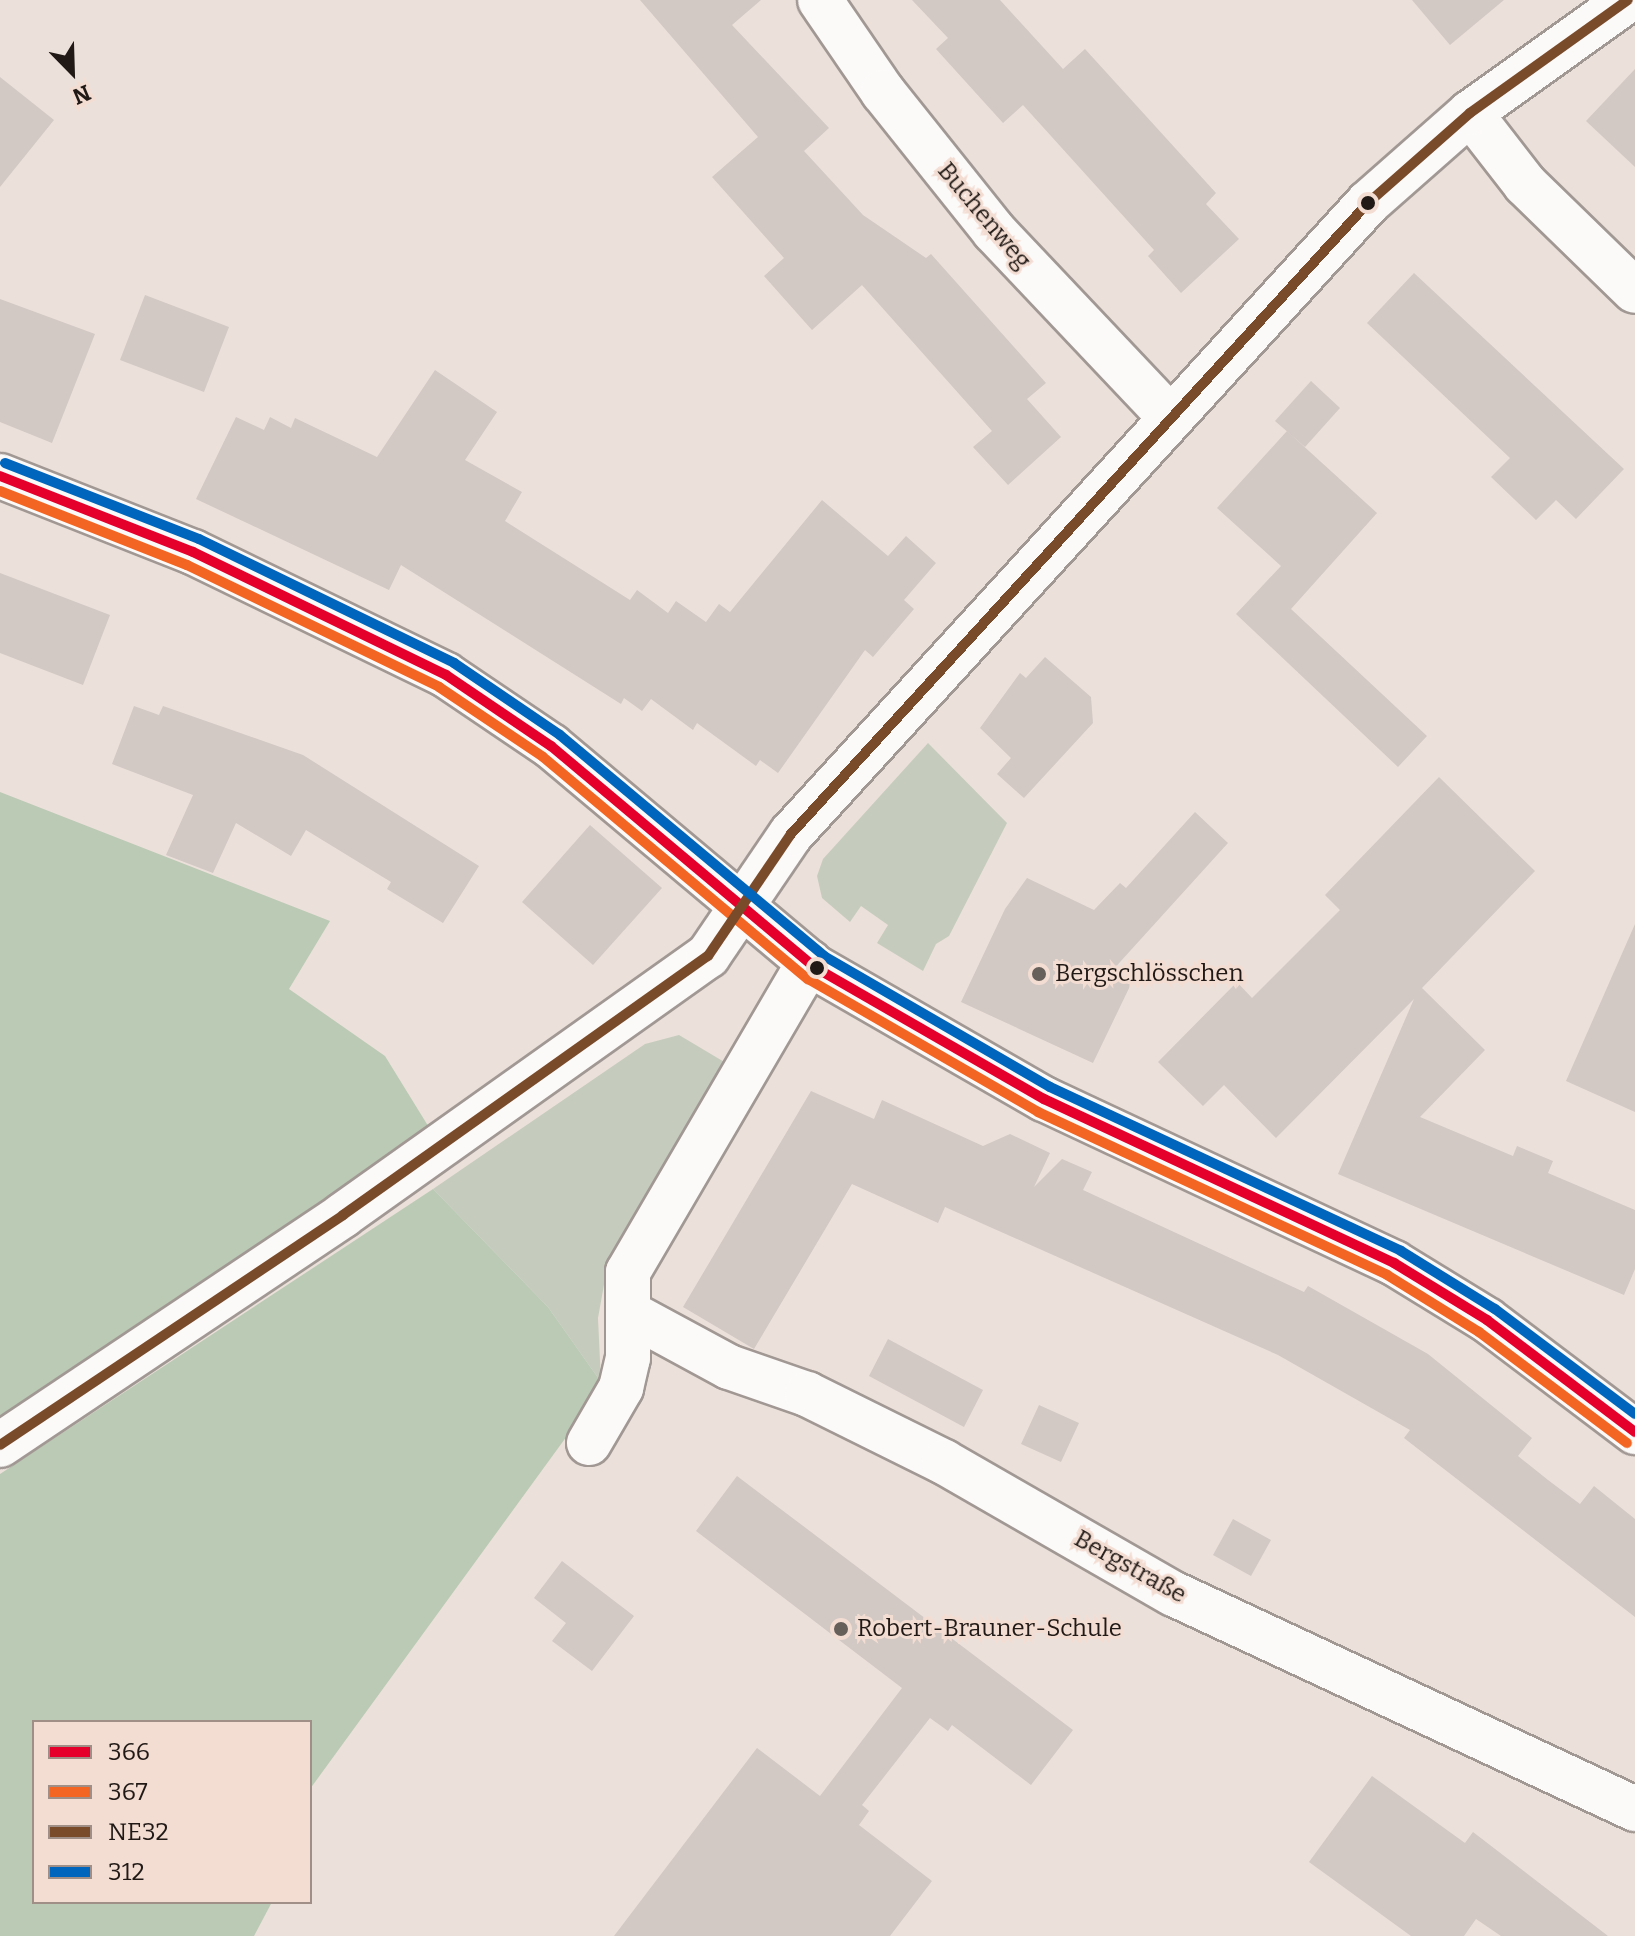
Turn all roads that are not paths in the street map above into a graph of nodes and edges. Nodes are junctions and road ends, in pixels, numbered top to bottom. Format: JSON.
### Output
{"nodes":[{"id":1,"x":820,"y":0,"type":"edge"},
{"id":2,"x":1628,"y":0,"type":"edge"},
{"id":3,"x":1470,"y":113,"type":"junction"},
{"id":4,"x":1635,"y":291,"type":"edge"},
{"id":5,"x":1168,"y":415,"type":"junction"},
{"id":6,"x":0,"y":476,"type":"edge"},
{"id":7,"x":745,"y":910,"type":"junction"},
{"id":8,"x":809,"y":962,"type":"junction"},
{"id":9,"x":631,"y":1314,"type":"junction"},
{"id":10,"x":1635,"y":1432,"type":"edge"},
{"id":11,"x":589,"y":1443,"type":"dead end"},
{"id":12,"x":0,"y":1445,"type":"edge"},
{"id":13,"x":1635,"y":1809,"type":"edge"}],
"edges":[{"from":1,"to":5,"type":"street","name":"Buchenweg"},
{"from":2,"to":3,"type":"street"},
{"from":3,"to":4,"type":"street"},
{"from":3,"to":5,"type":"street"},
{"from":5,"to":7,"type":"street"},
{"from":6,"to":7,"type":"street"},
{"from":7,"to":8,"type":"street"},
{"from":7,"to":12,"type":"street"},
{"from":8,"to":9,"type":"street"},
{"from":8,"to":10,"type":"street"},
{"from":9,"to":11,"type":"street"},
{"from":9,"to":13,"type":"street","name":"Bergstraße"}]}
